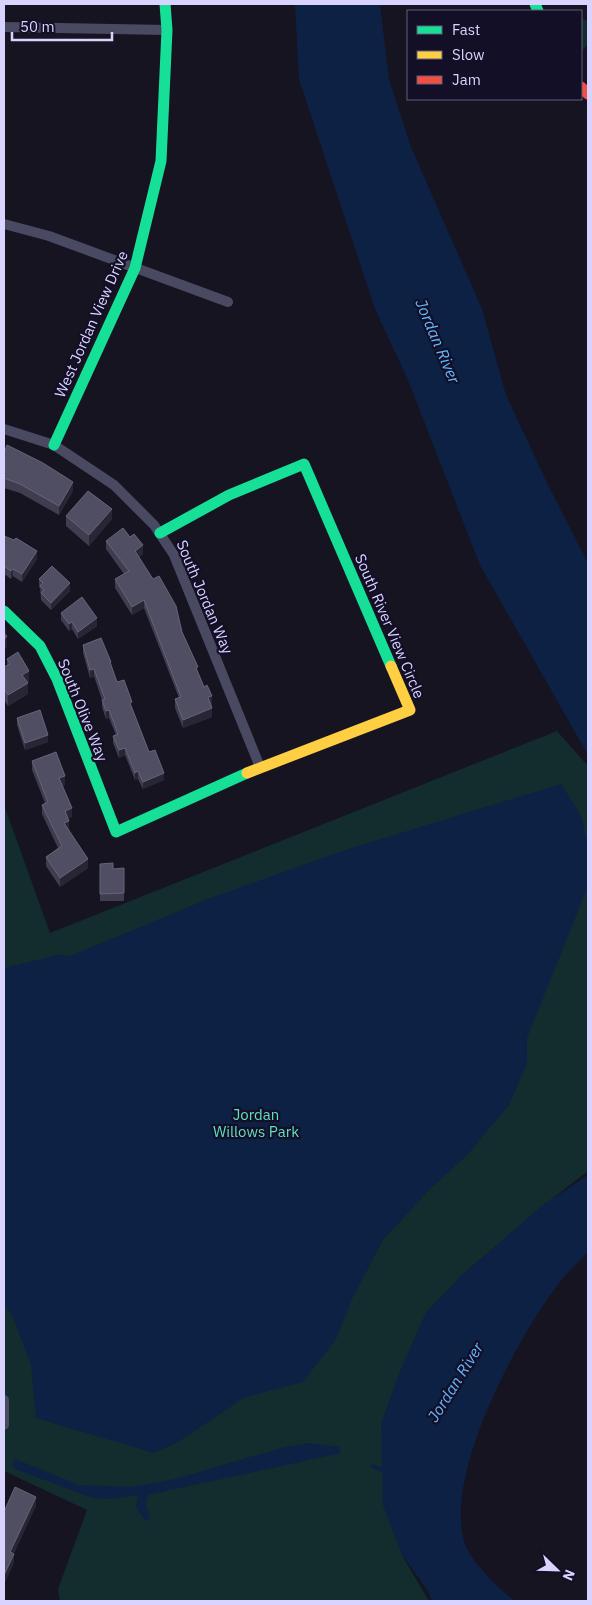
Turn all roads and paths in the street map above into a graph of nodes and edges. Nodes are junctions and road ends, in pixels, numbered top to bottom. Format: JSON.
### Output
{"nodes":[{"id":1,"x":165,"y":4,"type":"edge"},
{"id":2,"x":4,"y":27,"type":"edge"},
{"id":3,"x":167,"y":30,"type":"junction"},
{"id":4,"x":4,"y":224,"type":"edge"},
{"id":5,"x":135,"y":268,"type":"junction"},
{"id":6,"x":228,"y":302,"type":"dead end"},
{"id":7,"x":4,"y":429,"type":"edge"},
{"id":8,"x":54,"y":445,"type":"junction"},
{"id":9,"x":160,"y":534,"type":"junction"},
{"id":10,"x":4,"y":611,"type":"edge"},
{"id":11,"x":260,"y":767,"type":"junction"},
{"id":12,"x":116,"y":832,"type":"joint"},
{"id":13,"x":4,"y":1400,"type":"edge"},
{"id":14,"x":4,"y":1425,"type":"edge"}],
"edges":[{"from":1,"to":3,"type":"street","name":"West Jordan View Drive"},
{"from":2,"to":3,"type":"street"},
{"from":3,"to":5,"type":"street","name":"West Jordan View Drive"},
{"from":4,"to":5,"type":"street"},
{"from":5,"to":6,"type":"street"},
{"from":5,"to":8,"type":"street","name":"West Jordan View Drive"},
{"from":7,"to":8,"type":"street","name":"South Jordan Way"},
{"from":8,"to":9,"type":"street","name":"South Jordan Way"},
{"from":9,"to":11,"type":"street","name":"South Jordan Way"},
{"from":9,"to":11,"type":"street","name":"South River View Circle"},
{"from":10,"to":12,"type":"street","name":"South Olive Way"},
{"from":11,"to":12,"type":"street","name":"South River View Circle"},
{"from":13,"to":14,"type":"street"}]}
